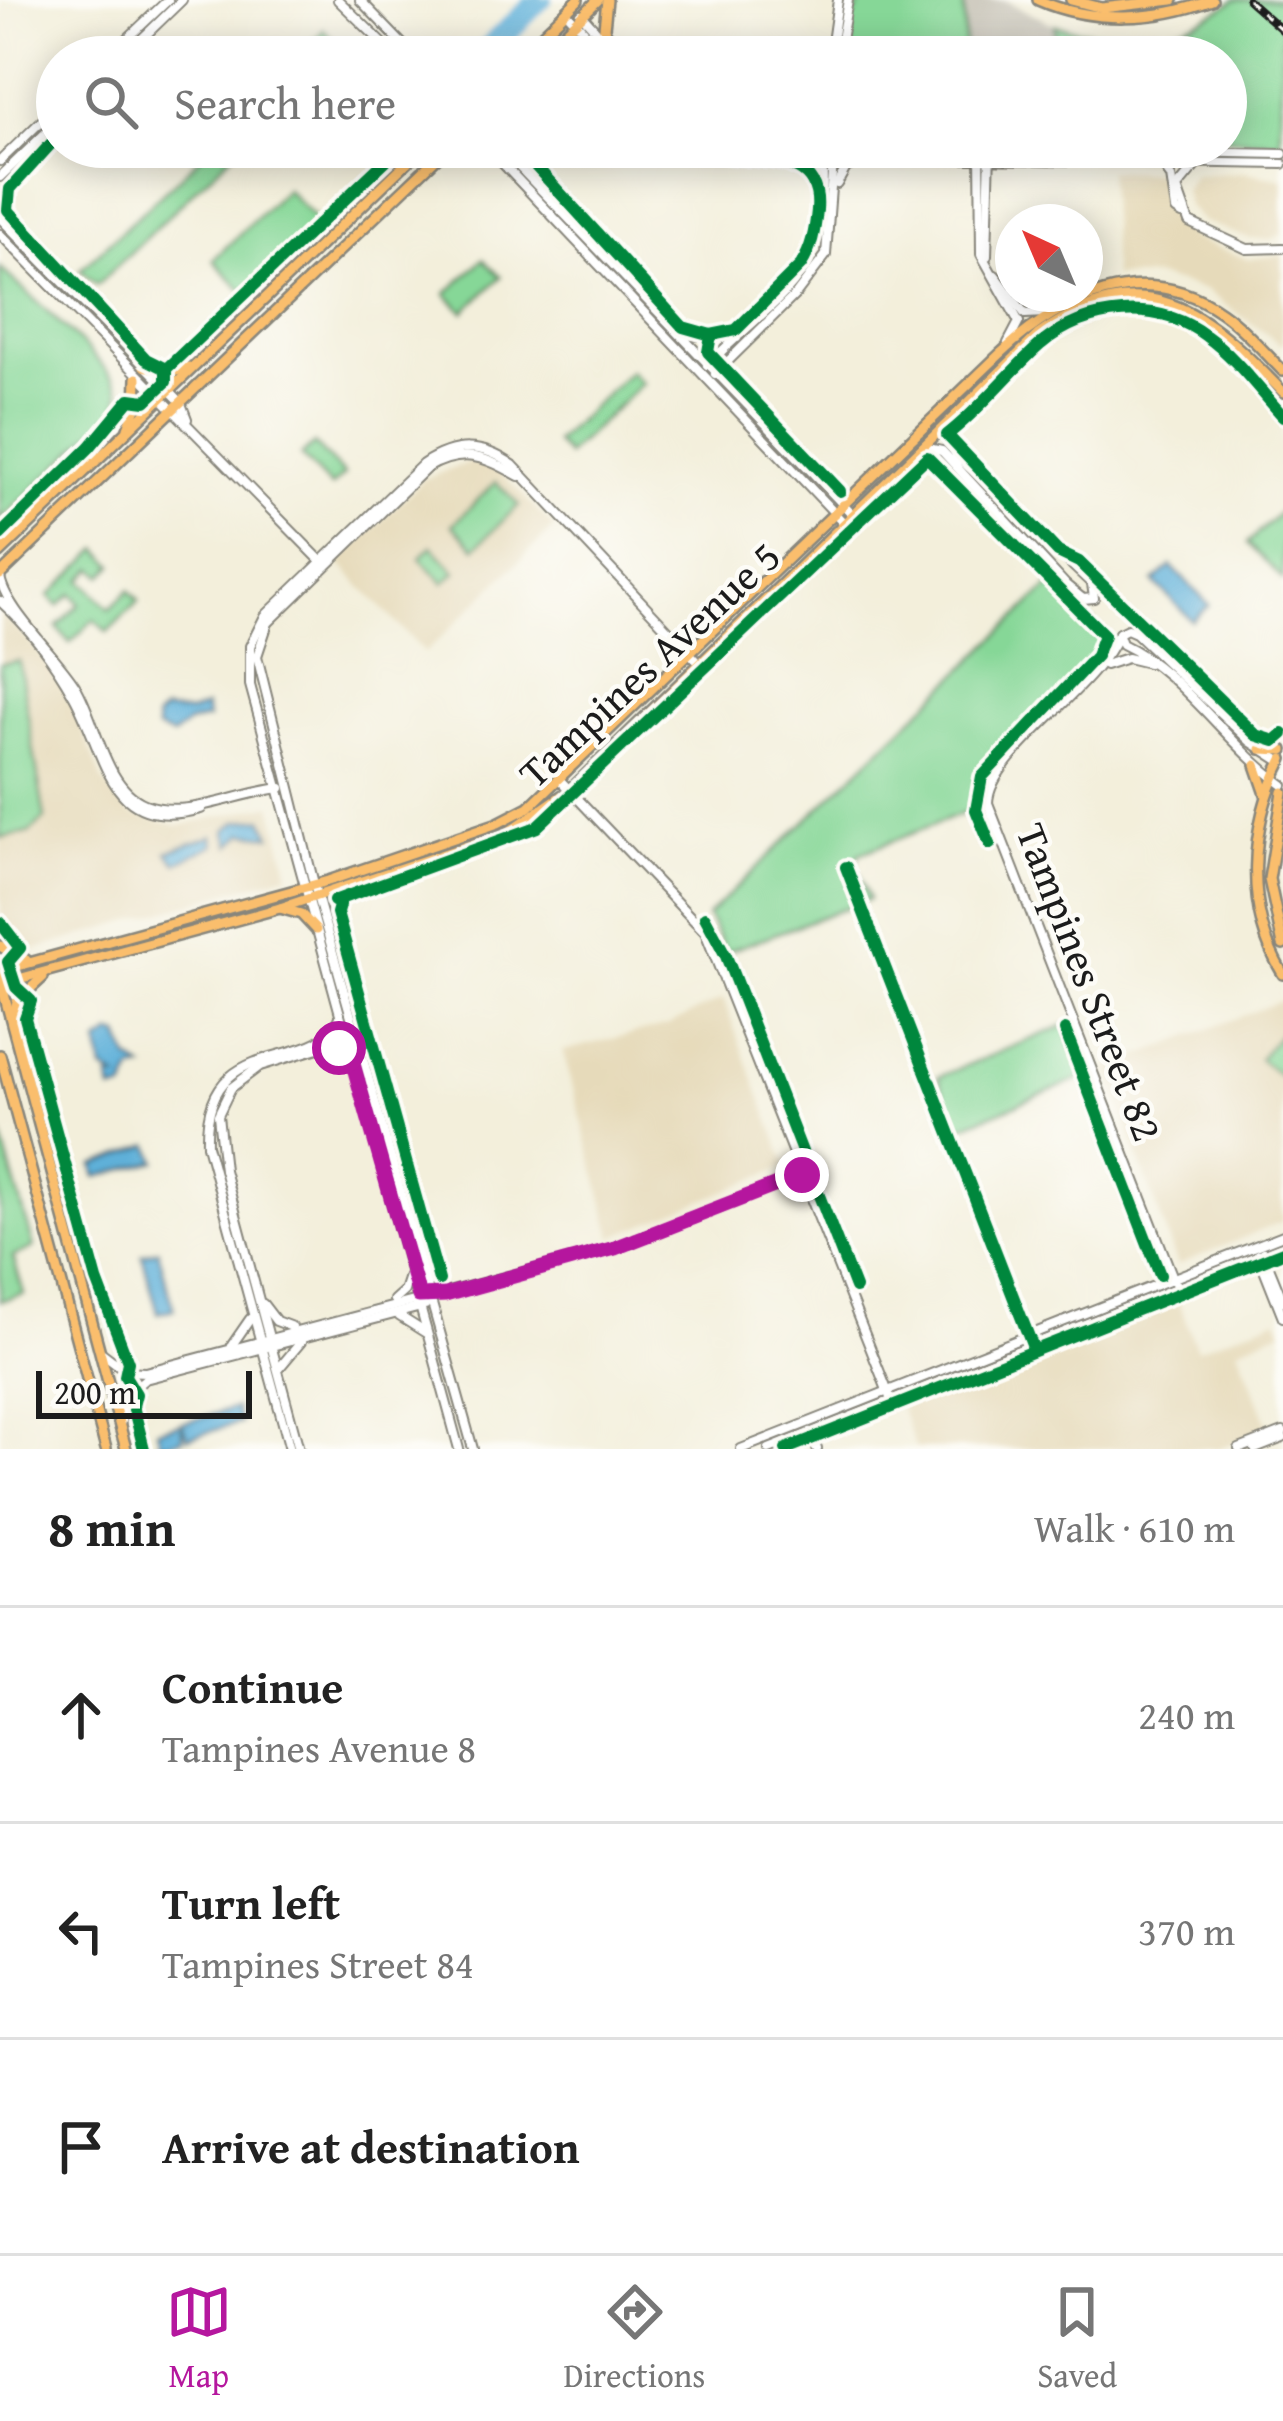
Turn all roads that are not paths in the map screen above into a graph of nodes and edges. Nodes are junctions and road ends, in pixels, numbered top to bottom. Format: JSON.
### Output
{"nodes":[{"id":1,"x":168,"y":0,"type":"edge"},
{"id":2,"x":182,"y":0,"type":"edge"},
{"id":3,"x":338,"y":0,"type":"edge"},
{"id":4,"x":360,"y":0,"type":"edge"},
{"id":5,"x":603,"y":0,"type":"edge"},
{"id":6,"x":838,"y":0,"type":"edge"},
{"id":7,"x":848,"y":0,"type":"edge"},
{"id":8,"x":1038,"y":0,"type":"edge"},
{"id":9,"x":1071,"y":0,"type":"edge"},
{"id":10,"x":1173,"y":0,"type":"edge"},
{"id":11,"x":1212,"y":0,"type":"edge"},
{"id":12,"x":572,"y":6,"type":"edge"},
{"id":13,"x":579,"y":19,"type":"junction"},
{"id":14,"x":130,"y":36,"type":"edge"},
{"id":15,"x":145,"y":36,"type":"edge"},
{"id":16,"x":375,"y":36,"type":"edge"},
{"id":17,"x":395,"y":36,"type":"edge"},
{"id":18,"x":541,"y":36,"type":"edge"},
{"id":19,"x":562,"y":36,"type":"edge"},
{"id":20,"x":594,"y":36,"type":"edge"},
{"id":21,"x":605,"y":36,"type":"edge"},
{"id":22,"x":835,"y":36,"type":"edge"},
{"id":23,"x":839,"y":36,"type":"edge"},
{"id":24,"x":36,"y":126,"type":"edge"},
{"id":25,"x":36,"y":143,"type":"edge"},
{"id":26,"x":1247,"y":158,"type":"edge"},
{"id":27,"x":1282,"y":159,"type":"edge"},
{"id":28,"x":1247,"y":160,"type":"edge"},
{"id":29,"x":0,"y":161,"type":"edge"},
{"id":30,"x":14,"y":164,"type":"junction"},
{"id":31,"x":401,"y":168,"type":"edge"},
{"id":32,"x":426,"y":168,"type":"edge"},
{"id":33,"x":508,"y":168,"type":"edge"},
{"id":34,"x":520,"y":168,"type":"edge"},
{"id":35,"x":809,"y":168,"type":"edge"},
{"id":36,"x":828,"y":168,"type":"edge"},
{"id":37,"x":848,"y":168,"type":"edge"},
{"id":38,"x":984,"y":168,"type":"edge"},
{"id":39,"x":984,"y":168,"type":"edge"},
{"id":40,"x":1166,"y":168,"type":"edge"},
{"id":41,"x":1193,"y":168,"type":"edge"},
{"id":42,"x":0,"y":177,"type":"edge"},
{"id":43,"x":0,"y":189,"type":"edge"},
{"id":44,"x":828,"y":196,"type":"junction"},
{"id":45,"x":1182,"y":214,"type":"junction"},
{"id":46,"x":1,"y":217,"type":"edge"},
{"id":47,"x":0,"y":234,"type":"edge"},
{"id":48,"x":1283,"y":244,"type":"edge"},
{"id":49,"x":1045,"y":313,"type":"junction"},
{"id":50,"x":680,"y":334,"type":"junction"},
{"id":51,"x":736,"y":338,"type":"junction"},
{"id":52,"x":1000,"y":354,"type":"junction"},
{"id":53,"x":194,"y":365,"type":"junction"},
{"id":54,"x":144,"y":366,"type":"junction"},
{"id":55,"x":710,"y":371,"type":"junction"},
{"id":56,"x":1280,"y":377,"type":"edge"},
{"id":57,"x":137,"y":378,"type":"junction"},
{"id":58,"x":169,"y":390,"type":"junction"},
{"id":59,"x":158,"y":400,"type":"junction"},
{"id":60,"x":180,"y":401,"type":"junction"},
{"id":61,"x":169,"y":411,"type":"junction"},
{"id":62,"x":187,"y":421,"type":"junction"},
{"id":63,"x":924,"y":429,"type":"junction"},
{"id":64,"x":940,"y":431,"type":"junction"},
{"id":65,"x":125,"y":433,"type":"junction"},
{"id":66,"x":923,"y":447,"type":"junction"},
{"id":67,"x":838,"y":508,"type":"junction"},
{"id":68,"x":849,"y":519,"type":"junction"},
{"id":69,"x":0,"y":553,"type":"edge"},
{"id":70,"x":323,"y":563,"type":"junction"},
{"id":71,"x":0,"y":575,"type":"edge"},
{"id":72,"x":0,"y":602,"type":"edge"},
{"id":73,"x":1119,"y":633,"type":"junction"},
{"id":74,"x":689,"y":652,"type":"junction"},
{"id":75,"x":700,"y":664,"type":"junction"},
{"id":76,"x":1105,"y":665,"type":"junction"},
{"id":77,"x":1155,"y":666,"type":"junction"},
{"id":78,"x":1261,"y":749,"type":"joint"},
{"id":79,"x":1283,"y":758,"type":"edge"},
{"id":80,"x":1256,"y":765,"type":"junction"},
{"id":81,"x":559,"y":779,"type":"junction"},
{"id":82,"x":1280,"y":785,"type":"edge"},
{"id":83,"x":284,"y":788,"type":"junction"},
{"id":84,"x":570,"y":790,"type":"junction"},
{"id":85,"x":1266,"y":800,"type":"junction"},
{"id":86,"x":215,"y":801,"type":"junction"},
{"id":87,"x":311,"y":892,"type":"junction"},
{"id":88,"x":280,"y":908,"type":"junction"},
{"id":89,"x":316,"y":930,"type":"junction"},
{"id":90,"x":1283,"y":945,"type":"edge"},
{"id":91,"x":0,"y":946,"type":"edge"},
{"id":92,"x":37,"y":961,"type":"junction"},
{"id":93,"x":53,"y":970,"type":"junction"},
{"id":94,"x":1283,"y":974,"type":"edge"},
{"id":95,"x":0,"y":979,"type":"edge"},
{"id":96,"x":340,"y":1016,"type":"junction"},
{"id":97,"x":13,"y":1022,"type":"junction"},
{"id":98,"x":305,"y":1048,"type":"junction"},
{"id":99,"x":0,"y":1055,"type":"edge"},
{"id":100,"x":351,"y":1057,"type":"junction"},
{"id":101,"x":802,"y":1175,"type":"junction"},
{"id":102,"x":1283,"y":1235,"type":"edge"},
{"id":103,"x":1283,"y":1246,"type":"edge"},
{"id":104,"x":1260,"y":1251,"type":"junction"},
{"id":105,"x":411,"y":1269,"type":"junction"},
{"id":106,"x":1175,"y":1284,"type":"junction"},
{"id":107,"x":431,"y":1292,"type":"junction"},
{"id":108,"x":445,"y":1295,"type":"junction"},
{"id":109,"x":419,"y":1296,"type":"junction"},
{"id":110,"x":258,"y":1298,"type":"junction"},
{"id":111,"x":1283,"y":1301,"type":"edge"},
{"id":112,"x":388,"y":1304,"type":"junction"},
{"id":113,"x":434,"y":1304,"type":"junction"},
{"id":114,"x":422,"y":1307,"type":"junction"},
{"id":115,"x":251,"y":1314,"type":"junction"},
{"id":116,"x":394,"y":1315,"type":"junction"},
{"id":117,"x":1283,"y":1317,"type":"edge"},
{"id":118,"x":299,"y":1328,"type":"junction"},
{"id":119,"x":264,"y":1337,"type":"junction"},
{"id":120,"x":307,"y":1338,"type":"junction"},
{"id":121,"x":430,"y":1339,"type":"junction"},
{"id":122,"x":231,"y":1346,"type":"junction"},
{"id":123,"x":273,"y":1348,"type":"junction"},
{"id":124,"x":100,"y":1351,"type":"junction"},
{"id":125,"x":262,"y":1351,"type":"junction"},
{"id":126,"x":240,"y":1356,"type":"junction"},
{"id":127,"x":273,"y":1370,"type":"junction"},
{"id":128,"x":889,"y":1396,"type":"junction"},
{"id":129,"x":120,"y":1426,"type":"junction"},
{"id":130,"x":806,"y":1430,"type":"junction"},
{"id":131,"x":1283,"y":1435,"type":"edge"},
{"id":132,"x":106,"y":1449,"type":"edge"},
{"id":133,"x":126,"y":1449,"type":"edge"},
{"id":134,"x":294,"y":1449,"type":"edge"},
{"id":135,"x":459,"y":1449,"type":"edge"},
{"id":136,"x":473,"y":1449,"type":"edge"},
{"id":137,"x":741,"y":1449,"type":"edge"},
{"id":138,"x":769,"y":1449,"type":"edge"},
{"id":139,"x":814,"y":1449,"type":"edge"},
{"id":140,"x":1239,"y":1449,"type":"edge"},
{"id":141,"x":1255,"y":1449,"type":"edge"}],
"edges":[{"from":1,"to":14,"type":"street"},
{"from":2,"to":15,"type":"street"},
{"from":3,"to":16,"type":"street"},
{"from":4,"to":17,"type":"street"},
{"from":5,"to":13,"type":"main road"},
{"from":5,"to":21,"type":"main road"},
{"from":6,"to":22,"type":"street"},
{"from":7,"to":23,"type":"street"},
{"from":8,"to":11,"type":"main road"},
{"from":9,"to":10,"type":"main road"},
{"from":12,"to":13,"type":"street"},
{"from":12,"to":18,"type":"main road"},
{"from":13,"to":19,"type":"main road"},
{"from":13,"to":20,"type":"street"},
{"from":24,"to":29,"type":"street"},
{"from":25,"to":30,"type":"street"},
{"from":26,"to":27,"type":"street"},
{"from":27,"to":28,"type":"street"},
{"from":30,"to":42,"type":"street"},
{"from":30,"to":43,"type":"street"},
{"from":31,"to":53,"type":"main road"},
{"from":32,"to":60,"type":"main road"},
{"from":33,"to":55,"type":"street"},
{"from":34,"to":50,"type":"street"},
{"from":35,"to":44,"type":"street"},
{"from":36,"to":44,"type":"street"},
{"from":37,"to":44,"type":"street"},
{"from":38,"to":49,"type":"street"},
{"from":39,"to":52,"type":"street"},
{"from":40,"to":45,"type":"street"},
{"from":41,"to":45,"type":"street"},
{"from":44,"to":51,"type":"street"},
{"from":44,"to":55,"type":"street"},
{"from":45,"to":48,"type":"street"},
{"from":46,"to":54,"type":"street"},
{"from":47,"to":57,"type":"street"},
{"from":49,"to":52,"type":"main road","name":"Tampines Avenue 5"},
{"from":49,"to":56,"type":"main road","name":"Tampines Avenue 5"},
{"from":50,"to":51,"type":"street"},
{"from":50,"to":55,"type":"street"},
{"from":51,"to":55,"type":"street"},
{"from":52,"to":63,"type":"main road","name":"Tampines Avenue 5"},
{"from":53,"to":54,"type":"main road"},
{"from":53,"to":58,"type":"main road"},
{"from":54,"to":58,"type":"street"},
{"from":55,"to":67,"type":"street"},
{"from":56,"to":64,"type":"main road","name":"Tampines Avenue 5"},
{"from":57,"to":59,"type":"street"},
{"from":57,"to":65,"type":"main road"},
{"from":58,"to":59,"type":"main road"},
{"from":58,"to":60,"type":"street"},
{"from":59,"to":61,"type":"street"},
{"from":59,"to":65,"type":"main road"},
{"from":60,"to":61,"type":"main road"},
{"from":60,"to":62,"type":"street"},
{"from":61,"to":62,"type":"street"},
{"from":61,"to":71,"type":"main road"},
{"from":62,"to":70,"type":"street"},
{"from":63,"to":64,"type":"main road"},
{"from":63,"to":67,"type":"main road","name":"Tampines Avenue 5"},
{"from":64,"to":66,"type":"main road","name":"Tampines Avenue 5"},
{"from":64,"to":66,"type":"street"},
{"from":65,"to":69,"type":"main road"},
{"from":66,"to":68,"type":"main road","name":"Tampines Avenue 5"},
{"from":67,"to":68,"type":"street"},
{"from":67,"to":74,"type":"main road","name":"Tampines Avenue 5"},
{"from":68,"to":75,"type":"main road","name":"Tampines Avenue 5"},
{"from":70,"to":74,"type":"street"},
{"from":70,"to":83,"type":"street"},
{"from":71,"to":86,"type":"street"},
{"from":72,"to":86,"type":"street"},
{"from":73,"to":76,"type":"street","name":"Tampines Street 82"},
{"from":73,"to":77,"type":"street"},
{"from":73,"to":78,"type":"street"},
{"from":74,"to":75,"type":"street"},
{"from":74,"to":81,"type":"main road","name":"Tampines Avenue 5"},
{"from":75,"to":84,"type":"main road","name":"Tampines Avenue 5"},
{"from":76,"to":77,"type":"street"},
{"from":76,"to":106,"type":"street","name":"Tampines Street 82"},
{"from":77,"to":80,"type":"street"},
{"from":78,"to":79,"type":"main road"},
{"from":79,"to":82,"type":"main road"},
{"from":80,"to":82,"type":"street"},
{"from":80,"to":85,"type":"main road"},
{"from":81,"to":84,"type":"street"},
{"from":81,"to":87,"type":"main road","name":"Tampines Avenue 5"},
{"from":82,"to":85,"type":"main road"},
{"from":82,"to":90,"type":"main road"},
{"from":83,"to":86,"type":"street"},
{"from":83,"to":87,"type":"street"},
{"from":84,"to":87,"type":"main road","name":"Tampines Avenue 5"},
{"from":84,"to":101,"type":"street"},
{"from":85,"to":94,"type":"main road"},
{"from":87,"to":88,"type":"main road","name":"Tampines Avenue 5"},
{"from":87,"to":89,"type":"street"},
{"from":87,"to":92,"type":"main road","name":"Tampines Avenue 5"},
{"from":87,"to":107,"type":"street"},
{"from":88,"to":89,"type":"main road"},
{"from":88,"to":93,"type":"main road","name":"Tampines Avenue 5"},
{"from":89,"to":96,"type":"street"},
{"from":91,"to":92,"type":"main road"},
{"from":92,"to":95,"type":"main road","name":"Tampines Avenue 5"},
{"from":93,"to":95,"type":"main road","name":"Tampines Avenue 5"},
{"from":93,"to":97,"type":"main road"},
{"from":95,"to":97,"type":"main road"},
{"from":96,"to":98,"type":"street"},
{"from":96,"to":100,"type":"street"},
{"from":97,"to":124,"type":"main road"},
{"from":98,"to":100,"type":"street"},
{"from":98,"to":110,"type":"street"},
{"from":98,"to":115,"type":"street"},
{"from":99,"to":132,"type":"main road"},
{"from":100,"to":105,"type":"street"},
{"from":101,"to":108,"type":"street"},
{"from":101,"to":128,"type":"street"},
{"from":102,"to":104,"type":"street"},
{"from":103,"to":104,"type":"street"},
{"from":104,"to":106,"type":"street"},
{"from":104,"to":111,"type":"street"},
{"from":104,"to":117,"type":"street"},
{"from":105,"to":109,"type":"street"},
{"from":105,"to":112,"type":"street"},
{"from":106,"to":128,"type":"street"},
{"from":107,"to":108,"type":"street"},
{"from":107,"to":109,"type":"street"},
{"from":107,"to":113,"type":"street"},
{"from":108,"to":113,"type":"street"},
{"from":109,"to":112,"type":"street"},
{"from":109,"to":114,"type":"street"},
{"from":110,"to":118,"type":"street"},
{"from":110,"to":119,"type":"street"},
{"from":112,"to":118,"type":"street"},
{"from":113,"to":114,"type":"street"},
{"from":113,"to":136,"type":"street"},
{"from":114,"to":116,"type":"street"},
{"from":114,"to":121,"type":"street"},
{"from":115,"to":119,"type":"street"},
{"from":115,"to":122,"type":"street"},
{"from":116,"to":120,"type":"street"},
{"from":116,"to":121,"type":"street"},
{"from":118,"to":119,"type":"street"},
{"from":119,"to":122,"type":"street"},
{"from":119,"to":123,"type":"street"},
{"from":119,"to":125,"type":"street"},
{"from":120,"to":123,"type":"street"},
{"from":120,"to":127,"type":"street"},
{"from":121,"to":135,"type":"street"},
{"from":122,"to":124,"type":"street"},
{"from":123,"to":125,"type":"street"},
{"from":123,"to":127,"type":"street"},
{"from":124,"to":129,"type":"main road"},
{"from":125,"to":126,"type":"street"},
{"from":125,"to":127,"type":"street"},
{"from":126,"to":127,"type":"street"},
{"from":126,"to":129,"type":"street"},
{"from":127,"to":134,"type":"street"},
{"from":128,"to":130,"type":"street"},
{"from":129,"to":133,"type":"main road"},
{"from":130,"to":137,"type":"street"},
{"from":130,"to":138,"type":"street"},
{"from":130,"to":139,"type":"street"},
{"from":131,"to":140,"type":"street"},
{"from":131,"to":141,"type":"street"}]}
